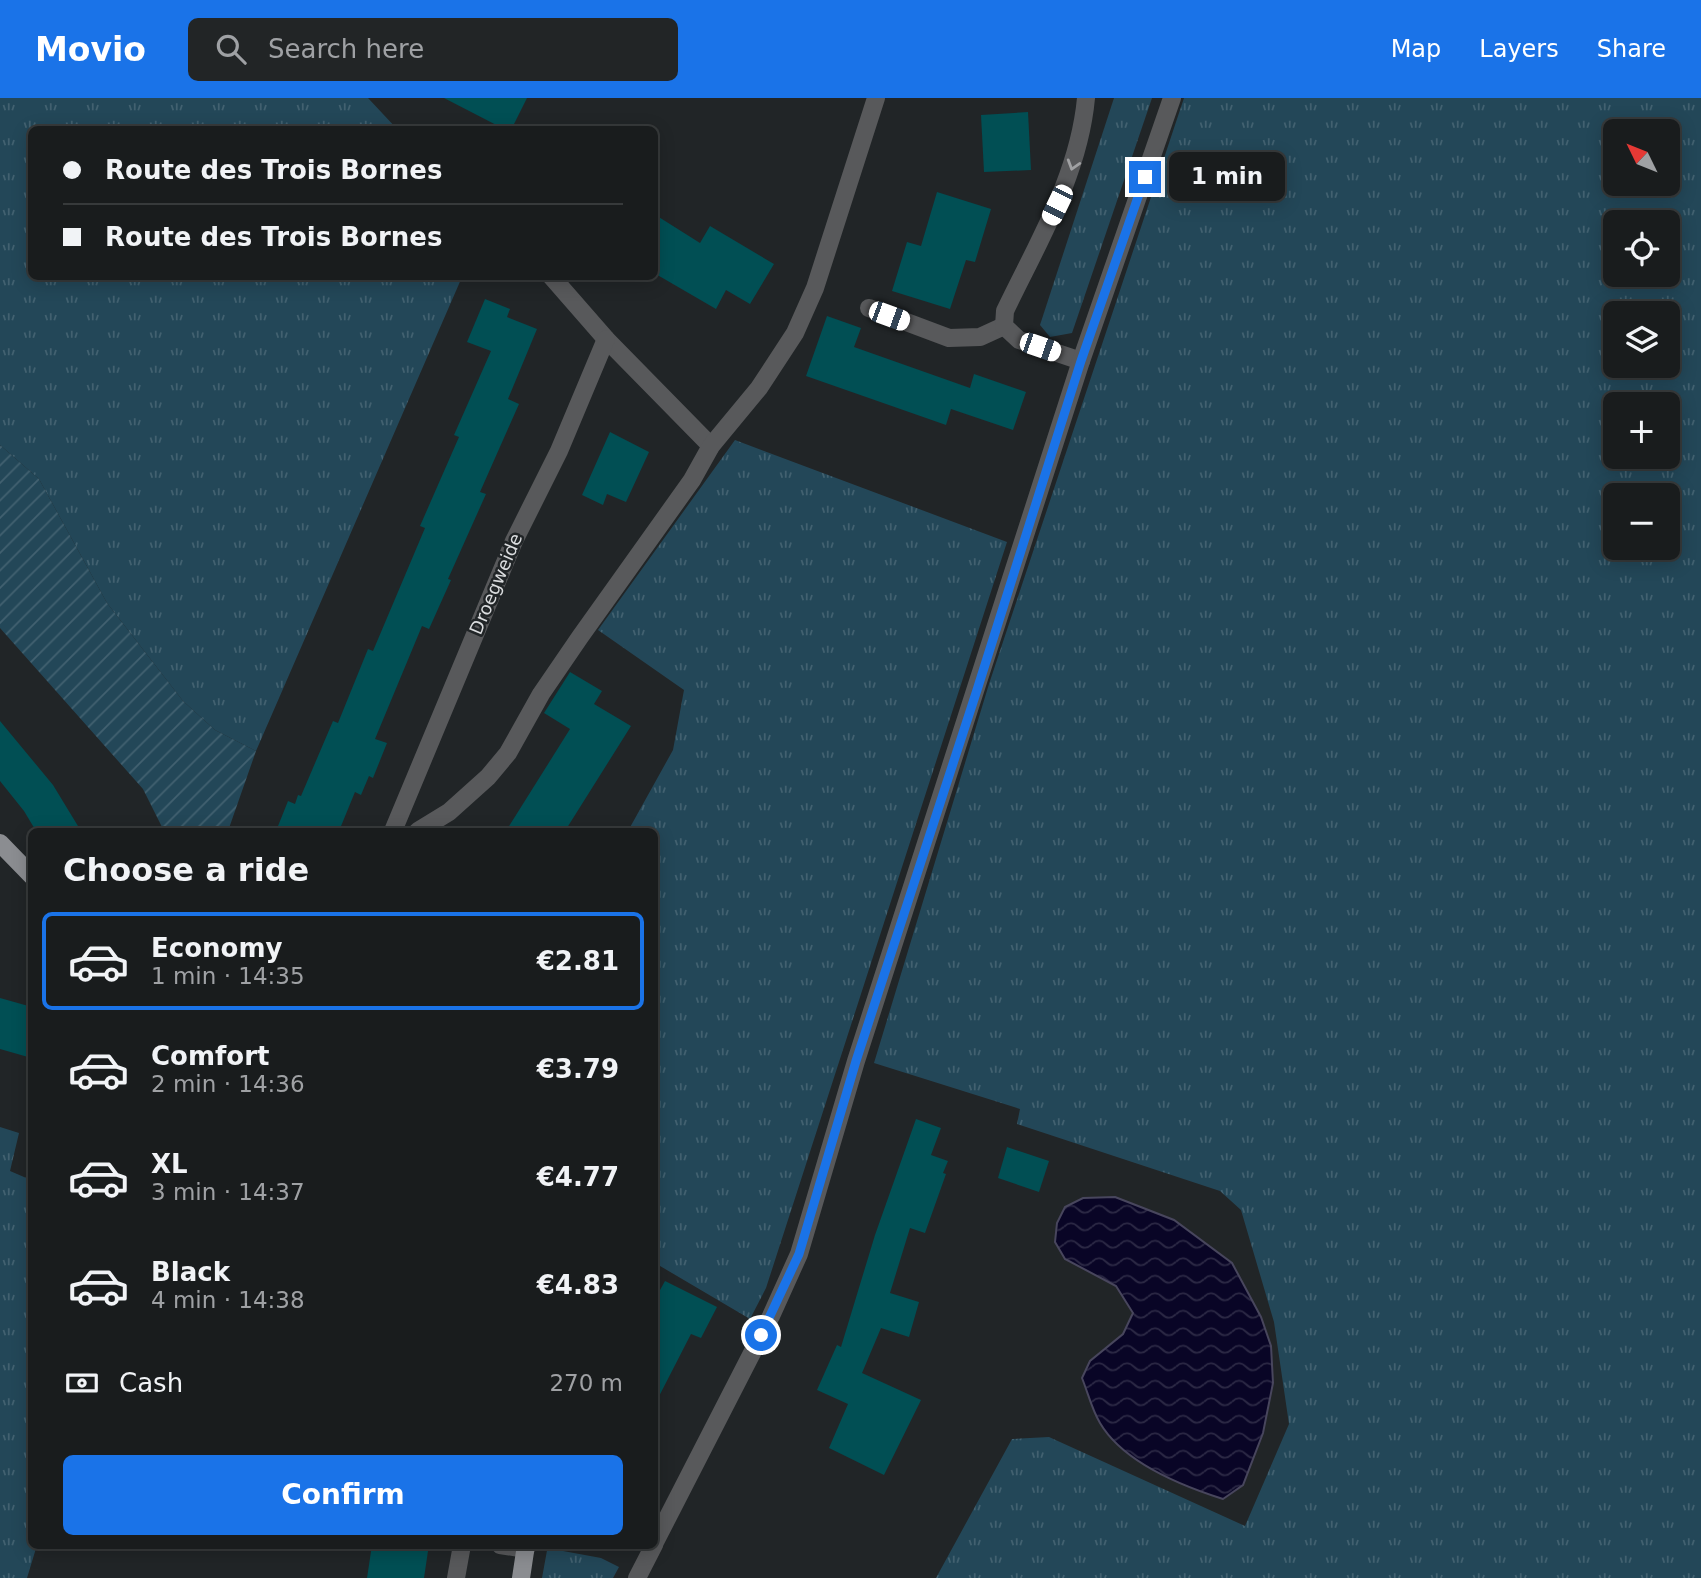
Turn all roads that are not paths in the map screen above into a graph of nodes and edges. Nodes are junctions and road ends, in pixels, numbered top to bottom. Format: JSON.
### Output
{"nodes":[{"id":1,"x":876,"y":98,"type":"edge"},
{"id":2,"x":1086,"y":98,"type":"edge"},
{"id":3,"x":1172,"y":98,"type":"edge"},
{"id":4,"x":554,"y":280,"type":"edge"},
{"id":5,"x":869,"y":308,"type":"dead end"},
{"id":6,"x":1004,"y":326,"type":"junction"},
{"id":7,"x":606,"y":340,"type":"junction"},
{"id":8,"x":1081,"y":361,"type":"junction"},
{"id":9,"x":710,"y":446,"type":"junction"},
{"id":10,"x":394,"y":828,"type":"edge"},
{"id":11,"x":423,"y":828,"type":"edge"},
{"id":12,"x":0,"y":844,"type":"edge"},
{"id":13,"x":28,"y":872,"type":"edge"},
{"id":14,"x":658,"y":1536,"type":"edge"},
{"id":15,"x":461,"y":1549,"type":"edge"},
{"id":16,"x":526,"y":1549,"type":"edge"},
{"id":17,"x":652,"y":1549,"type":"edge"},
{"id":18,"x":456,"y":1578,"type":"edge"},
{"id":19,"x":521,"y":1578,"type":"edge"},
{"id":20,"x":637,"y":1578,"type":"edge"}],
"edges":[{"from":1,"to":9,"type":"street"},
{"from":2,"to":6,"type":"street","one_way":true},
{"from":3,"to":8,"type":"street"},
{"from":4,"to":7,"type":"street"},
{"from":5,"to":6,"type":"street"},
{"from":6,"to":8,"type":"street"},
{"from":7,"to":9,"type":"street"},
{"from":7,"to":10,"type":"street","name":"Droegweide"},
{"from":8,"to":14,"type":"street"},
{"from":9,"to":11,"type":"street"},
{"from":12,"to":13,"type":"main road"},
{"from":15,"to":18,"type":"street"},
{"from":16,"to":19,"type":"main road"},
{"from":17,"to":20,"type":"street"}]}
